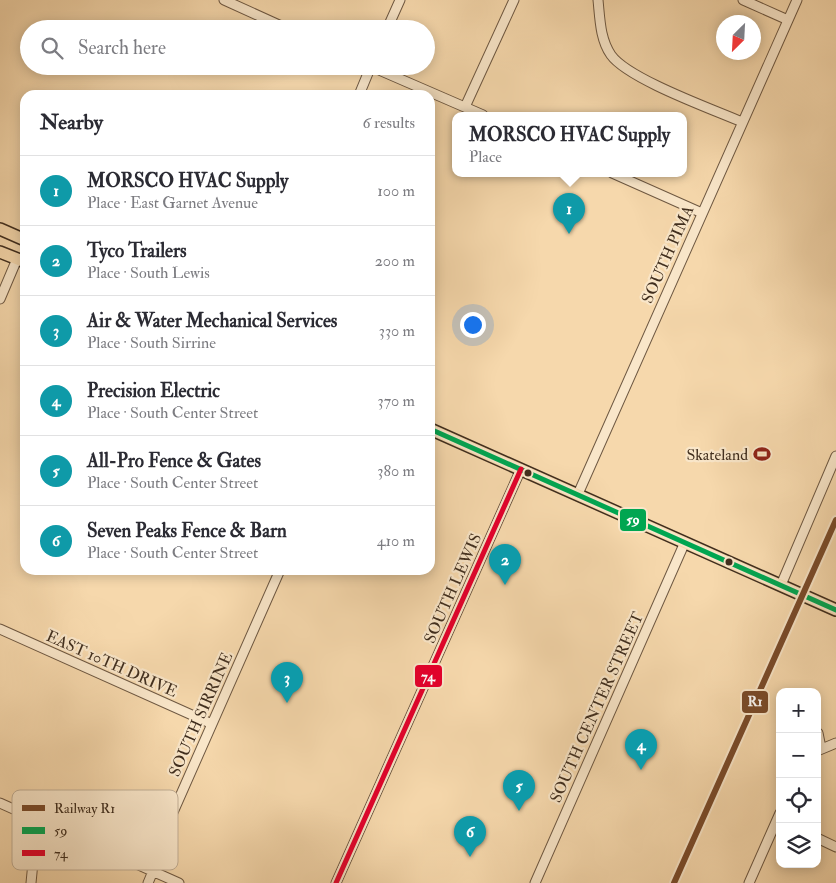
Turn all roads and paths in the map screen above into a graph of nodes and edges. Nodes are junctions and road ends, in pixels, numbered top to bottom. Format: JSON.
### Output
{"nodes":[{"id":1,"x":224,"y":0,"type":"edge"},
{"id":2,"x":400,"y":0,"type":"edge"},
{"id":3,"x":514,"y":0,"type":"edge"},
{"id":4,"x":598,"y":0,"type":"edge"},
{"id":5,"x":743,"y":0,"type":"edge"},
{"id":6,"x":797,"y":0,"type":"edge"},
{"id":7,"x":268,"y":20,"type":"edge"},
{"id":8,"x":391,"y":20,"type":"edge"},
{"id":9,"x":788,"y":20,"type":"junction"},
{"id":10,"x":367,"y":75,"type":"edge"},
{"id":11,"x":392,"y":75,"type":"edge"},
{"id":12,"x":361,"y":90,"type":"edge"},
{"id":13,"x":426,"y":90,"type":"edge"},
{"id":14,"x":435,"y":94,"type":"edge"},
{"id":15,"x":465,"y":107,"type":"junction"},
{"id":16,"x":476,"y":112,"type":"edge"},
{"id":17,"x":742,"y":122,"type":"junction"},
{"id":18,"x":621,"y":177,"type":"edge"},
{"id":19,"x":702,"y":213,"type":"junction"},
{"id":20,"x":0,"y":229,"type":"edge"},
{"id":21,"x":20,"y":238,"type":"edge"},
{"id":22,"x":0,"y":252,"type":"edge"},
{"id":23,"x":20,"y":257,"type":"edge"},
{"id":24,"x":20,"y":262,"type":"edge"},
{"id":25,"x":0,"y":299,"type":"edge"},
{"id":26,"x":435,"y":431,"type":"edge"},
{"id":27,"x":836,"y":456,"type":"edge"},
{"id":28,"x":521,"y":469,"type":"junction"},
{"id":29,"x":578,"y":494,"type":"junction"},
{"id":30,"x":686,"y":542,"type":"junction"},
{"id":31,"x":278,"y":575,"type":"edge"},
{"id":32,"x":781,"y":585,"type":"junction"},
{"id":33,"x":836,"y":610,"type":"edge"},
{"id":34,"x":0,"y":629,"type":"edge"},
{"id":35,"x":212,"y":724,"type":"junction"},
{"id":36,"x":836,"y":744,"type":"edge"},
{"id":37,"x":821,"y":748,"type":"edge"},
{"id":38,"x":0,"y":803,"type":"edge"},
{"id":39,"x":178,"y":804,"type":"edge"},
{"id":40,"x":12,"y":808,"type":"edge"},
{"id":41,"x":777,"y":823,"type":"edge"},
{"id":42,"x":821,"y":840,"type":"edge"},
{"id":43,"x":836,"y":847,"type":"edge"},
{"id":44,"x":32,"y":870,"type":"edge"},
{"id":45,"x":150,"y":870,"type":"joint"},
{"id":46,"x":31,"y":883,"type":"edge"},
{"id":47,"x":148,"y":883,"type":"edge"},
{"id":48,"x":179,"y":883,"type":"edge"},
{"id":49,"x":336,"y":883,"type":"edge"},
{"id":50,"x":535,"y":883,"type":"edge"},
{"id":51,"x":750,"y":883,"type":"edge"}],
"edges":[{"from":1,"to":7,"type":"street"},
{"from":2,"to":8,"type":"street"},
{"from":3,"to":15,"type":"street"},
{"from":4,"to":17,"type":"street"},
{"from":5,"to":9,"type":"street"},
{"from":6,"to":9,"type":"street","name":"SOUTH PIMA"},
{"from":9,"to":17,"type":"street","name":"SOUTH PIMA"},
{"from":10,"to":12,"type":"street"},
{"from":11,"to":13,"type":"street"},
{"from":14,"to":15,"type":"street"},
{"from":15,"to":16,"type":"street"},
{"from":17,"to":19,"type":"street","name":"SOUTH PIMA"},
{"from":18,"to":19,"type":"street"},
{"from":19,"to":29,"type":"street","name":"SOUTH PIMA"},
{"from":20,"to":21,"type":"main road"},
{"from":22,"to":23,"type":"main road"},
{"from":24,"to":25,"type":"street"},
{"from":26,"to":28,"type":"main road"},
{"from":27,"to":32,"type":"street"},
{"from":28,"to":29,"type":"main road"},
{"from":28,"to":49,"type":"street","name":"SOUTH LEWIS"},
{"from":29,"to":30,"type":"main road"},
{"from":30,"to":32,"type":"main road"},
{"from":30,"to":50,"type":"street","name":"SOUTH CENTER STREET"},
{"from":31,"to":35,"type":"street","name":"SOUTH SIRRINE"},
{"from":32,"to":33,"type":"main road"},
{"from":34,"to":35,"type":"street","name":"EAST 10TH DRIVE"},
{"from":35,"to":39,"type":"street","name":"SOUTH SIRRINE"},
{"from":36,"to":37,"type":"street"},
{"from":38,"to":40,"type":"street"},
{"from":41,"to":51,"type":"street"},
{"from":42,"to":43,"type":"street"},
{"from":44,"to":46,"type":"street"},
{"from":45,"to":47,"type":"street","name":"SOUTH SIRRINE"},
{"from":45,"to":48,"type":"street"}]}
